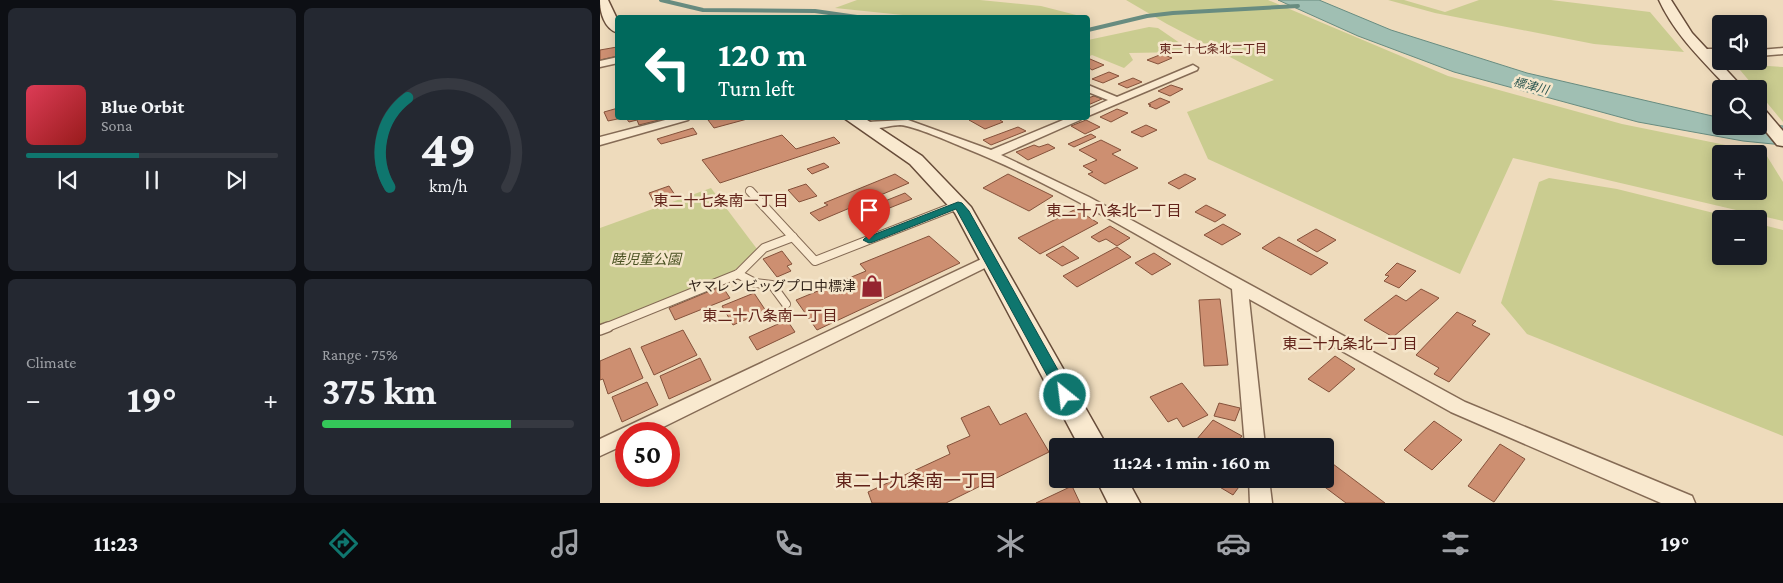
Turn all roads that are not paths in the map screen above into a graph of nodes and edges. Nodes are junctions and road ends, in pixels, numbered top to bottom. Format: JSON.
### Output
{"nodes":[{"id":1,"x":1665,"y":0,"type":"edge"},
{"id":2,"x":603,"y":8,"type":"edge"},
{"id":3,"x":615,"y":26,"type":"edge"},
{"id":4,"x":1783,"y":51,"type":"edge"},
{"id":5,"x":1767,"y":52,"type":"edge"},
{"id":6,"x":1712,"y":55,"type":"edge"},
{"id":7,"x":615,"y":61,"type":"edge"},
{"id":8,"x":600,"y":64,"type":"edge"},
{"id":9,"x":1193,"y":68,"type":"dead end"},
{"id":10,"x":1090,"y":89,"type":"edge"},
{"id":11,"x":1116,"y":100,"type":"junction"},
{"id":12,"x":1090,"y":112,"type":"edge"},
{"id":13,"x":677,"y":120,"type":"edge"},
{"id":14,"x":1071,"y":120,"type":"edge"},
{"id":15,"x":859,"y":121,"type":"edge"},
{"id":16,"x":1767,"y":122,"type":"edge"},
{"id":17,"x":600,"y":141,"type":"edge"},
{"id":18,"x":1783,"y":141,"type":"edge"},
{"id":19,"x":990,"y":154,"type":"junction"},
{"id":20,"x":750,"y":191,"type":"dead end"},
{"id":21,"x":958,"y":205,"type":"junction"},
{"id":22,"x":793,"y":237,"type":"junction"},
{"id":23,"x":990,"y":260,"type":"junction"},
{"id":24,"x":738,"y":274,"type":"junction"},
{"id":25,"x":1240,"y":285,"type":"junction"},
{"id":26,"x":786,"y":304,"type":"dead end"},
{"id":27,"x":600,"y":330,"type":"edge"},
{"id":28,"x":655,"y":422,"type":"edge"},
{"id":29,"x":1089,"y":438,"type":"edge"},
{"id":30,"x":1255,"y":438,"type":"edge"},
{"id":31,"x":615,"y":441,"type":"edge"},
{"id":32,"x":600,"y":448,"type":"edge"},
{"id":33,"x":1116,"y":488,"type":"edge"},
{"id":34,"x":1260,"y":488,"type":"edge"},
{"id":35,"x":1124,"y":503,"type":"edge"},
{"id":36,"x":1261,"y":503,"type":"edge"},
{"id":37,"x":1684,"y":503,"type":"edge"}],
"edges":[{"from":1,"to":6,"type":"main road"},
{"from":2,"to":3,"type":"main road"},
{"from":4,"to":5,"type":"street"},
{"from":7,"to":8,"type":"street"},
{"from":9,"to":11,"type":"street"},
{"from":10,"to":11,"type":"street"},
{"from":11,"to":12,"type":"street"},
{"from":13,"to":17,"type":"street"},
{"from":14,"to":19,"type":"street"},
{"from":15,"to":19,"type":"street"},
{"from":15,"to":21,"type":"main road"},
{"from":16,"to":18,"type":"main road"},
{"from":19,"to":25,"type":"street"},
{"from":20,"to":22,"type":"lane"},
{"from":21,"to":22,"type":"lane"},
{"from":21,"to":23,"type":"main road"},
{"from":22,"to":24,"type":"lane"},
{"from":23,"to":28,"type":"street"},
{"from":23,"to":29,"type":"main road"},
{"from":24,"to":26,"type":"lane"},
{"from":24,"to":27,"type":"lane"},
{"from":25,"to":30,"type":"street"},
{"from":25,"to":37,"type":"street"},
{"from":31,"to":32,"type":"street"},
{"from":33,"to":35,"type":"main road"},
{"from":34,"to":36,"type":"street"}]}
